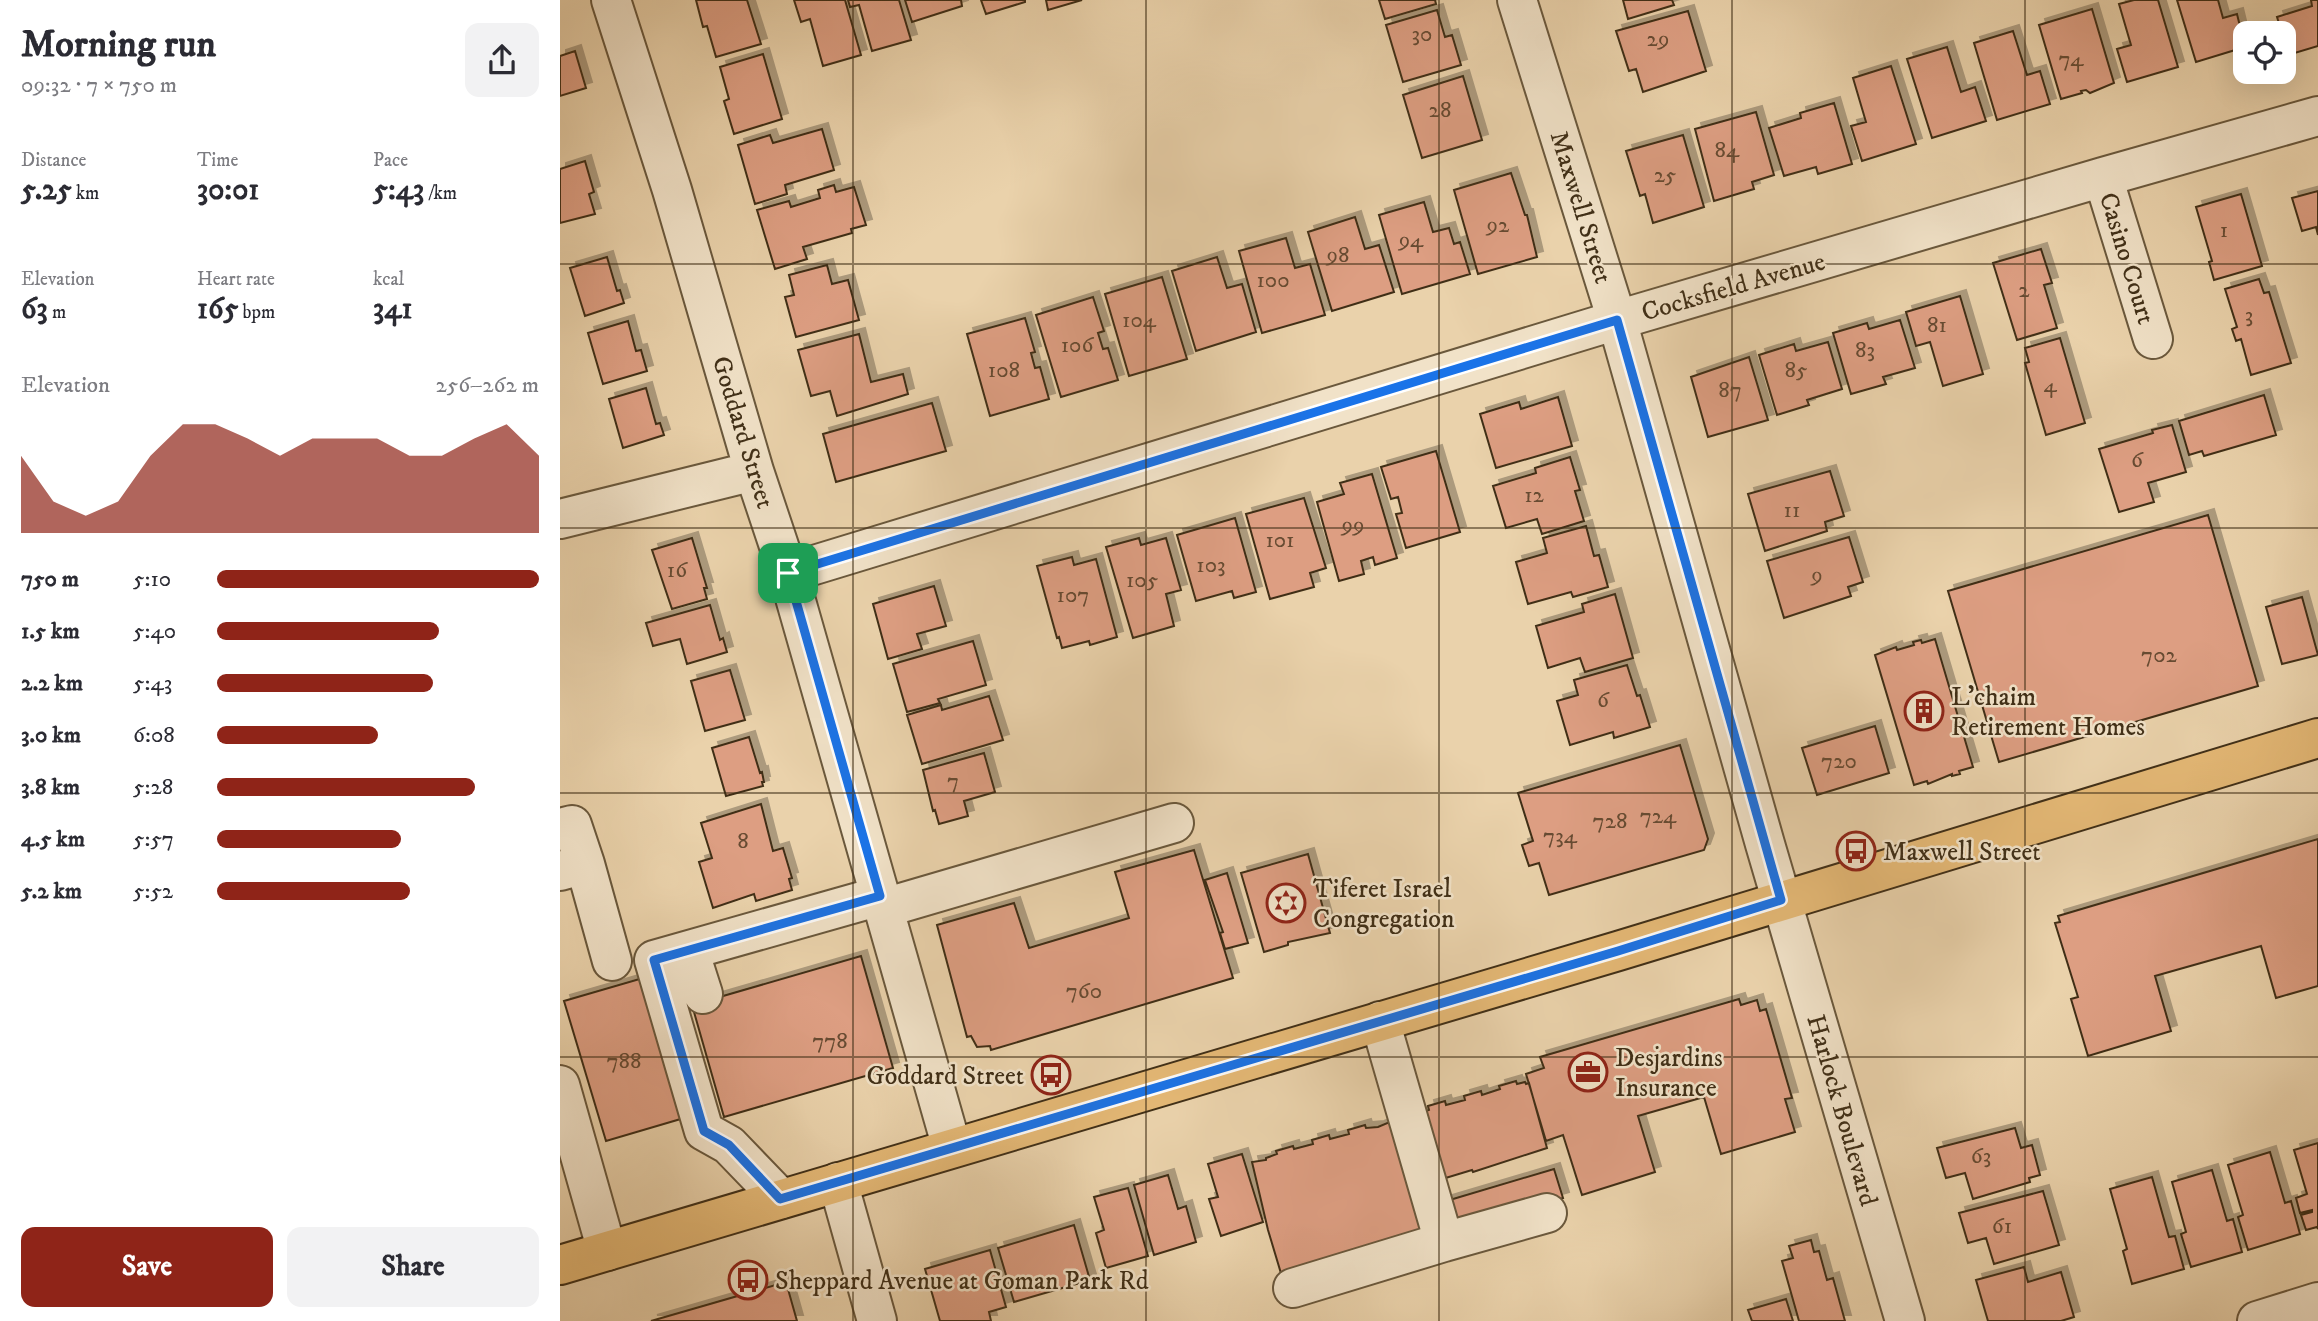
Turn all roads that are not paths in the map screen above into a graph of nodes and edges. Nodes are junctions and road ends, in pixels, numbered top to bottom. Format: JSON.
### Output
{"nodes":[{"id":1,"x":611,"y":0,"type":"edge"},
{"id":2,"x":1517,"y":0,"type":"edge"},
{"id":3,"x":2318,"y":116,"type":"edge"},
{"id":4,"x":2103,"y":177,"type":"junction"},
{"id":5,"x":1617,"y":320,"type":"junction"},
{"id":6,"x":2153,"y":339,"type":"dead end"},
{"id":7,"x":754,"y":471,"type":"junction"},
{"id":8,"x":560,"y":519,"type":"edge"},
{"id":9,"x":788,"y":573,"type":"junction"},
{"id":10,"x":2318,"y":738,"type":"edge"},
{"id":11,"x":1174,"y":823,"type":"dead end"},
{"id":12,"x":560,"y":828,"type":"edge"},
{"id":13,"x":572,"y":867,"type":"edge"},
{"id":14,"x":1781,"y":900,"type":"junction"},
{"id":15,"x":882,"y":902,"type":"junction"},
{"id":16,"x":690,"y":950,"type":"junction"},
{"id":17,"x":612,"y":961,"type":"dead end"},
{"id":18,"x":703,"y":995,"type":"dead end"},
{"id":19,"x":1380,"y":1021,"type":"junction"},
{"id":20,"x":560,"y":1085,"type":"edge"},
{"id":21,"x":952,"y":1148,"type":"junction"},
{"id":22,"x":838,"y":1182,"type":"junction"},
{"id":23,"x":780,"y":1199,"type":"junction"},
{"id":24,"x":1547,"y":1213,"type":"dead end"},
{"id":25,"x":1444,"y":1242,"type":"junction"},
{"id":26,"x":607,"y":1251,"type":"junction"},
{"id":27,"x":560,"y":1265,"type":"edge"},
{"id":28,"x":1293,"y":1288,"type":"dead end"},
{"id":29,"x":2318,"y":1302,"type":"edge"},
{"id":30,"x":877,"y":1321,"type":"edge"},
{"id":31,"x":1905,"y":1321,"type":"edge"},
{"id":32,"x":2257,"y":1321,"type":"edge"}],
"edges":[{"from":1,"to":7,"type":"street","name":"Goddard Street"},
{"from":2,"to":5,"type":"street","name":"Maxwell Street"},
{"from":3,"to":4,"type":"street","name":"Cocksfield Avenue"},
{"from":4,"to":5,"type":"street","name":"Cocksfield Avenue"},
{"from":4,"to":6,"type":"street","name":"Casino Court"},
{"from":5,"to":9,"type":"street","name":"Cocksfield Avenue"},
{"from":5,"to":14,"type":"street","name":"Maxwell Street"},
{"from":7,"to":8,"type":"street"},
{"from":7,"to":9,"type":"street","name":"Goddard Street"},
{"from":9,"to":15,"type":"street","name":"Goddard Street"},
{"from":10,"to":14,"type":"main road"},
{"from":11,"to":15,"type":"street"},
{"from":12,"to":13,"type":"street"},
{"from":13,"to":17,"type":"street"},
{"from":14,"to":19,"type":"main road"},
{"from":14,"to":31,"type":"street","name":"Harlock Boulevard"},
{"from":15,"to":16,"type":"street"},
{"from":15,"to":21,"type":"street","name":"Goddard Street"},
{"from":16,"to":18,"type":"street"},
{"from":16,"to":23,"type":"street"},
{"from":19,"to":21,"type":"main road"},
{"from":19,"to":25,"type":"street"},
{"from":20,"to":26,"type":"street"},
{"from":21,"to":22,"type":"main road"},
{"from":22,"to":23,"type":"main road"},
{"from":22,"to":30,"type":"street"},
{"from":23,"to":26,"type":"main road"},
{"from":24,"to":25,"type":"street"},
{"from":25,"to":28,"type":"street"},
{"from":26,"to":27,"type":"main road"},
{"from":29,"to":32,"type":"street"}]}
